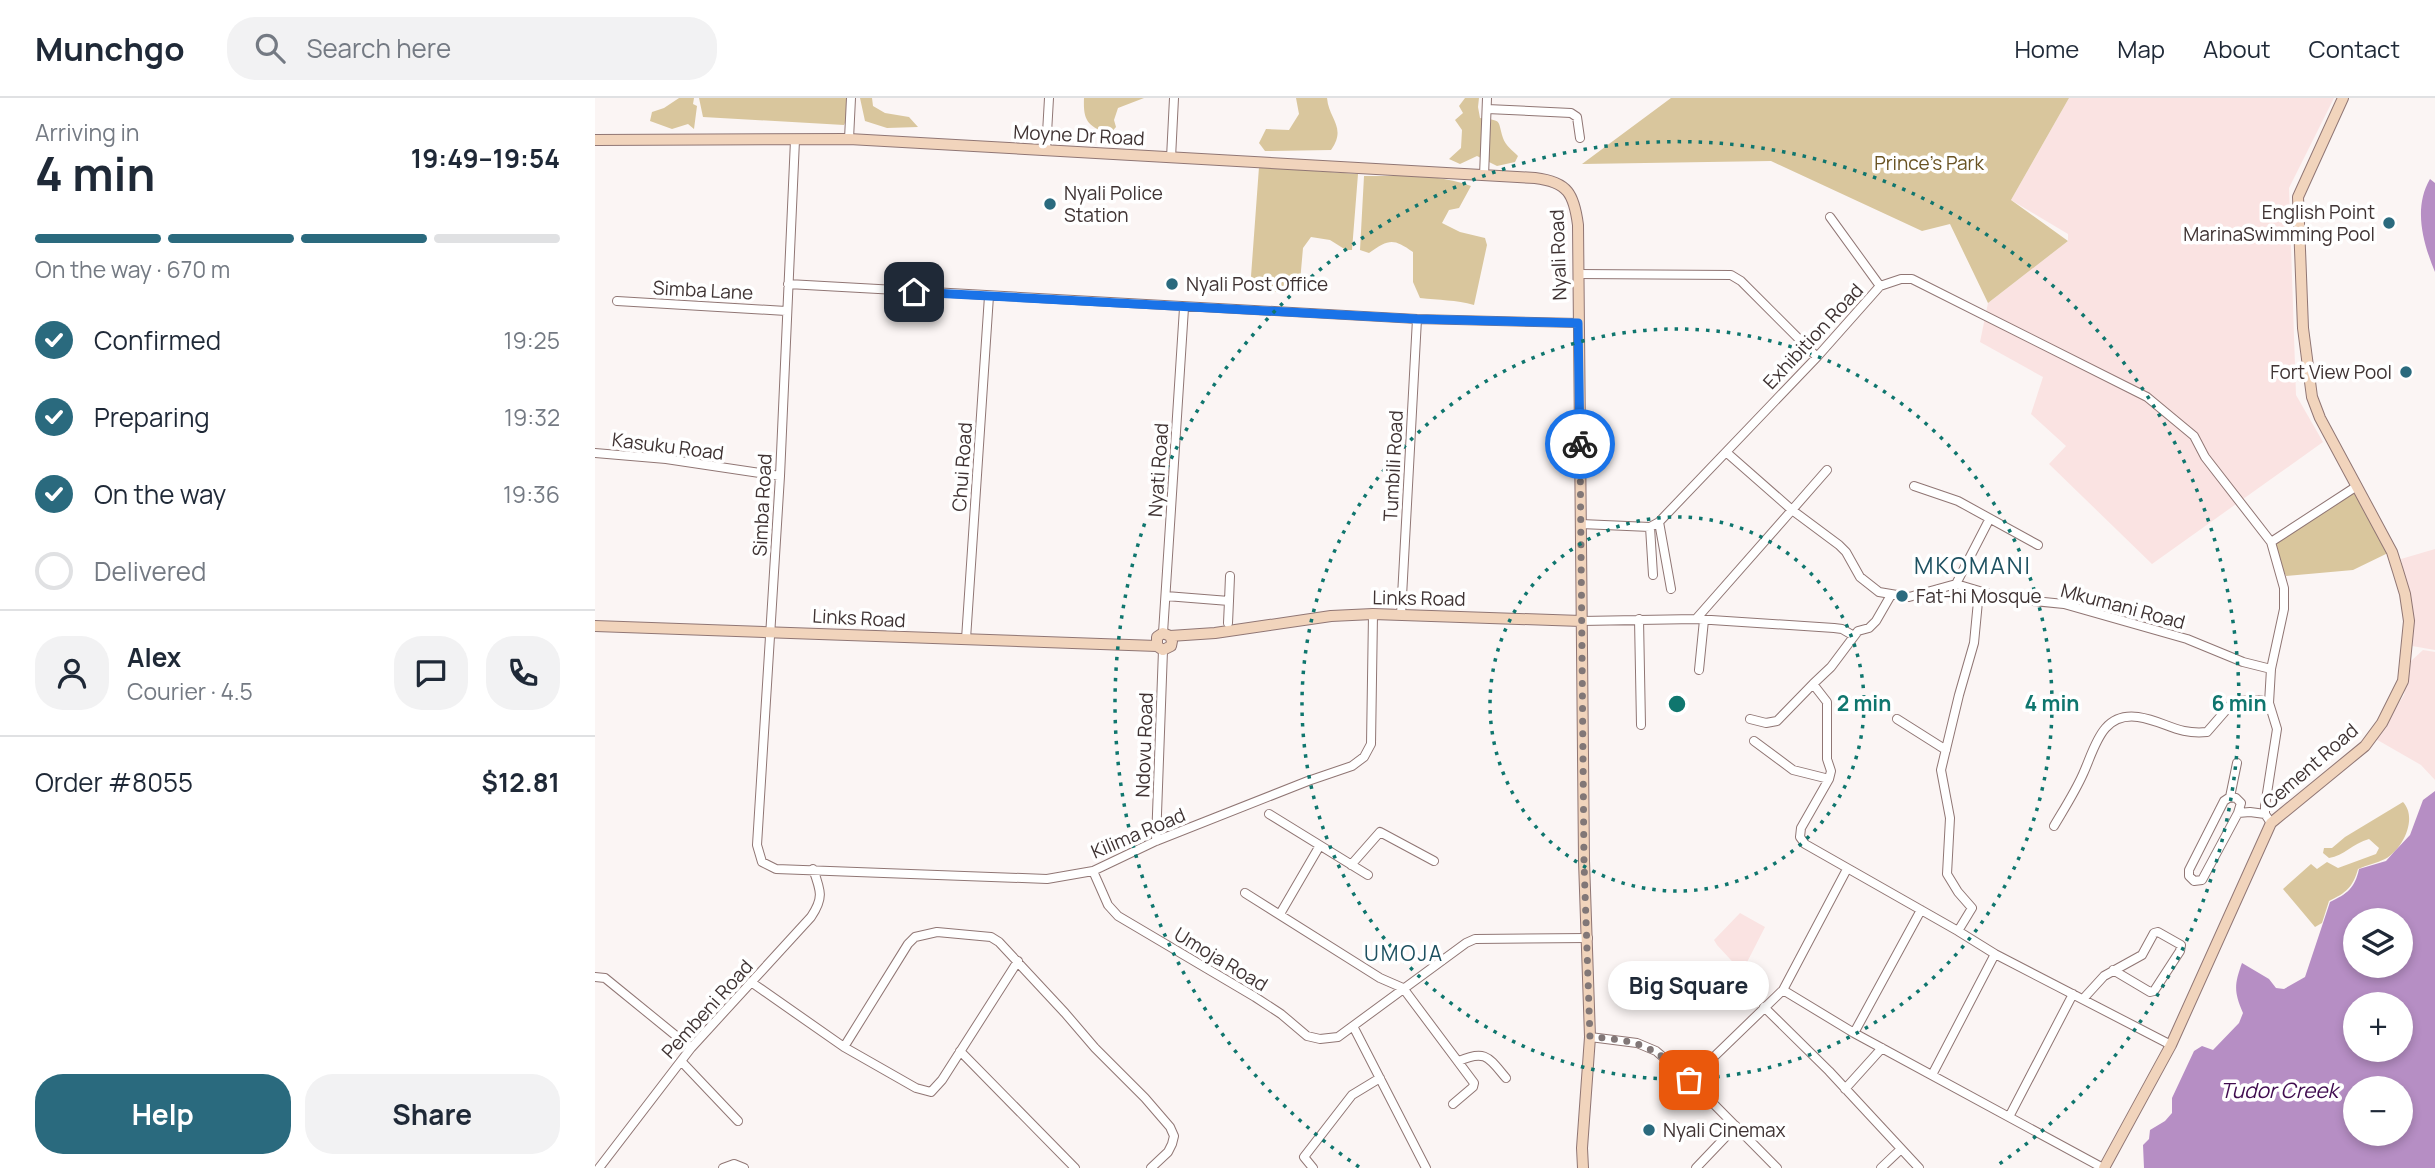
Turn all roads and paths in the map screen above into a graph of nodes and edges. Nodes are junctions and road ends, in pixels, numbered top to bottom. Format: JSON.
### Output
{"nodes":[{"id":1,"x":851,"y":98,"type":"edge"},
{"id":2,"x":1049,"y":98,"type":"edge"},
{"id":3,"x":1174,"y":98,"type":"edge"},
{"id":4,"x":1487,"y":98,"type":"edge"},
{"id":5,"x":2343,"y":98,"type":"edge"},
{"id":6,"x":1487,"y":109,"type":"junction"},
{"id":7,"x":1580,"y":138,"type":"dead end"},
{"id":8,"x":849,"y":139,"type":"junction"},
{"id":9,"x":595,"y":140,"type":"edge"},
{"id":10,"x":795,"y":140,"type":"junction"},
{"id":11,"x":1046,"y":150,"type":"junction"},
{"id":12,"x":1171,"y":158,"type":"junction"},
{"id":13,"x":1484,"y":176,"type":"junction"},
{"id":14,"x":1560,"y":184,"type":"joint"},
{"id":15,"x":1830,"y":217,"type":"dead end"},
{"id":16,"x":1578,"y":274,"type":"junction"},
{"id":17,"x":788,"y":284,"type":"junction"},
{"id":18,"x":1880,"y":286,"type":"junction"},
{"id":19,"x":989,"y":296,"type":"junction"},
{"id":20,"x":617,"y":301,"type":"dead end"},
{"id":21,"x":1184,"y":308,"type":"junction"},
{"id":22,"x":786,"y":311,"type":"junction"},
{"id":23,"x":1417,"y":319,"type":"junction"},
{"id":24,"x":1578,"y":323,"type":"junction"},
{"id":25,"x":1817,"y":357,"type":"junction"},
{"id":26,"x":1726,"y":452,"type":"junction"},
{"id":27,"x":595,"y":453,"type":"edge"},
{"id":28,"x":1827,"y":470,"type":"dead end"},
{"id":29,"x":779,"y":476,"type":"junction"},
{"id":30,"x":1914,"y":486,"type":"dead end"},
{"id":31,"x":2357,"y":486,"type":"junction"},
{"id":32,"x":1792,"y":510,"type":"junction"},
{"id":33,"x":1989,"y":520,"type":"junction"},
{"id":34,"x":1659,"y":522,"type":"junction"},
{"id":35,"x":1581,"y":524,"type":"junction"},
{"id":36,"x":1650,"y":527,"type":"junction"},
{"id":37,"x":2271,"y":542,"type":"junction"},
{"id":38,"x":2038,"y":545,"type":"dead end"},
{"id":39,"x":1653,"y":575,"type":"dead end"},
{"id":40,"x":1230,"y":576,"type":"dead end"},
{"id":41,"x":1956,"y":584,"type":"junction"},
{"id":42,"x":1671,"y":589,"type":"dead end"},
{"id":43,"x":1979,"y":591,"type":"junction"},
{"id":44,"x":1891,"y":595,"type":"junction"},
{"id":45,"x":1166,"y":596,"type":"junction"},
{"id":46,"x":1229,"y":601,"type":"junction"},
{"id":47,"x":1373,"y":614,"type":"junction"},
{"id":48,"x":1401,"y":615,"type":"junction"},
{"id":49,"x":1639,"y":619,"type":"junction"},
{"id":50,"x":1700,"y":620,"type":"junction"},
{"id":51,"x":1581,"y":621,"type":"junction"},
{"id":52,"x":1228,"y":623,"type":"dead end"},
{"id":53,"x":595,"y":625,"type":"edge"},
{"id":54,"x":770,"y":631,"type":"junction"},
{"id":55,"x":1854,"y":636,"type":"junction"},
{"id":56,"x":966,"y":639,"type":"junction"},
{"id":57,"x":1163,"y":642,"type":"junction"},
{"id":58,"x":2271,"y":669,"type":"junction"},
{"id":59,"x":1699,"y":670,"type":"dead end"},
{"id":60,"x":1813,"y":684,"type":"junction"},
{"id":61,"x":2269,"y":704,"type":"junction"},
{"id":62,"x":1750,"y":719,"type":"dead end"},
{"id":63,"x":1897,"y":719,"type":"dead end"},
{"id":64,"x":1641,"y":725,"type":"dead end"},
{"id":65,"x":1754,"y":741,"type":"dead end"},
{"id":66,"x":1946,"y":750,"type":"junction"},
{"id":67,"x":2237,"y":763,"type":"dead end"},
{"id":68,"x":1829,"y":779,"type":"junction"},
{"id":69,"x":2230,"y":797,"type":"junction"},
{"id":70,"x":2238,"y":813,"type":"junction"},
{"id":71,"x":1269,"y":814,"type":"dead end"},
{"id":72,"x":2268,"y":819,"type":"junction"},
{"id":73,"x":2054,"y":826,"type":"dead end"},
{"id":74,"x":1156,"y":841,"type":"junction"},
{"id":75,"x":1319,"y":847,"type":"junction"},
{"id":76,"x":1434,"y":862,"type":"dead end"},
{"id":77,"x":1351,"y":865,"type":"junction"},
{"id":78,"x":768,"y":867,"type":"joint"},
{"id":79,"x":813,"y":869,"type":"junction"},
{"id":80,"x":1847,"y":869,"type":"junction"},
{"id":81,"x":1093,"y":871,"type":"junction"},
{"id":82,"x":1368,"y":875,"type":"dead end"},
{"id":83,"x":1245,"y":892,"type":"dead end"},
{"id":84,"x":1921,"y":910,"type":"junction"},
{"id":85,"x":1280,"y":914,"type":"junction"},
{"id":86,"x":1958,"y":930,"type":"junction"},
{"id":87,"x":1588,"y":938,"type":"junction"},
{"id":88,"x":1995,"y":954,"type":"junction"},
{"id":89,"x":1018,"y":961,"type":"junction"},
{"id":90,"x":2113,"y":971,"type":"junction"},
{"id":91,"x":595,"y":977,"type":"edge"},
{"id":92,"x":751,"y":982,"type":"junction"},
{"id":93,"x":1403,"y":988,"type":"junction"},
{"id":94,"x":1783,"y":990,"type":"junction"},
{"id":95,"x":2073,"y":995,"type":"junction"},
{"id":96,"x":2083,"y":999,"type":"junction"},
{"id":97,"x":1764,"y":1007,"type":"junction"},
{"id":98,"x":1353,"y":1026,"type":"junction"},
{"id":99,"x":1854,"y":1033,"type":"junction"},
{"id":100,"x":1590,"y":1037,"type":"junction"},
{"id":101,"x":2171,"y":1045,"type":"junction"},
{"id":102,"x":844,"y":1047,"type":"junction"},
{"id":103,"x":691,"y":1048,"type":"junction"},
{"id":104,"x":1882,"y":1048,"type":"junction"},
{"id":105,"x":960,"y":1051,"type":"junction"},
{"id":106,"x":681,"y":1060,"type":"junction"},
{"id":107,"x":1459,"y":1061,"type":"junction"},
{"id":108,"x":1932,"y":1075,"type":"junction"},
{"id":109,"x":1380,"y":1078,"type":"junction"},
{"id":110,"x":1506,"y":1078,"type":"dead end"},
{"id":111,"x":1689,"y":1080,"type":"junction"},
{"id":112,"x":1845,"y":1089,"type":"junction"},
{"id":113,"x":1453,"y":1104,"type":"dead end"},
{"id":114,"x":2009,"y":1116,"type":"junction"},
{"id":115,"x":738,"y":1121,"type":"dead end"},
{"id":116,"x":1736,"y":1126,"type":"junction"},
{"id":117,"x":1901,"y":1149,"type":"junction"},
{"id":118,"x":599,"y":1168,"type":"edge"},
{"id":119,"x":723,"y":1168,"type":"edge"},
{"id":120,"x":744,"y":1168,"type":"edge"},
{"id":121,"x":1075,"y":1168,"type":"edge"},
{"id":122,"x":1151,"y":1168,"type":"edge"},
{"id":123,"x":1313,"y":1168,"type":"edge"},
{"id":124,"x":1426,"y":1168,"type":"edge"},
{"id":125,"x":1583,"y":1168,"type":"edge"},
{"id":126,"x":1696,"y":1168,"type":"edge"},
{"id":127,"x":1777,"y":1168,"type":"edge"},
{"id":128,"x":1881,"y":1168,"type":"edge"},
{"id":129,"x":1919,"y":1168,"type":"edge"},
{"id":130,"x":2103,"y":1168,"type":"edge"}],
"edges":[{"from":1,"to":8,"type":"street"},
{"from":2,"to":11,"type":"street"},
{"from":3,"to":12,"type":"street"},
{"from":4,"to":6,"type":"street"},
{"from":5,"to":31,"type":"main road","name":"Cement Road"},
{"from":6,"to":7,"type":"street"},
{"from":6,"to":13,"type":"street"},
{"from":8,"to":10,"type":"main road","name":"Moyne Dr Road"},
{"from":8,"to":11,"type":"main road","name":"Moyne Dr Road"},
{"from":9,"to":10,"type":"main road","name":"Moyne Dr Road"},
{"from":10,"to":17,"type":"street","name":"Simba Road"},
{"from":11,"to":12,"type":"main road","name":"Moyne Dr Road"},
{"from":12,"to":13,"type":"main road","name":"Moyne Dr Road"},
{"from":13,"to":14,"type":"main road","name":"Moyne Dr Road"},
{"from":14,"to":16,"type":"main road","name":"Nyali Road"},
{"from":15,"to":18,"type":"street"},
{"from":16,"to":24,"type":"main road","name":"Nyali Road"},
{"from":16,"to":25,"type":"street"},
{"from":17,"to":19,"type":"street"},
{"from":17,"to":22,"type":"street","name":"Simba Road"},
{"from":18,"to":25,"type":"street","name":"Exhibition Road"},
{"from":18,"to":37,"type":"street","name":"Exhibition Road"},
{"from":19,"to":21,"type":"street"},
{"from":19,"to":56,"type":"street","name":"Chui Road"},
{"from":20,"to":22,"type":"street","name":"Simba Lane"},
{"from":21,"to":23,"type":"street"},
{"from":21,"to":45,"type":"street","name":"Nyati Road"},
{"from":22,"to":29,"type":"street","name":"Simba Road"},
{"from":23,"to":24,"type":"street"},
{"from":23,"to":48,"type":"street","name":"Tumbili Road"},
{"from":24,"to":35,"type":"main road","name":"Nyali Road"},
{"from":25,"to":26,"type":"street","name":"Exhibition Road"},
{"from":26,"to":32,"type":"street"},
{"from":26,"to":34,"type":"street","name":"Exhibition Road"},
{"from":27,"to":29,"type":"street","name":"Kasuku Road"},
{"from":28,"to":32,"type":"street"},
{"from":29,"to":54,"type":"street","name":"Simba Road"},
{"from":30,"to":33,"type":"street"},
{"from":31,"to":37,"type":"street"},
{"from":31,"to":72,"type":"main road","name":"Cement Road"},
{"from":32,"to":44,"type":"street"},
{"from":32,"to":50,"type":"street"},
{"from":33,"to":38,"type":"street"},
{"from":33,"to":41,"type":"street"},
{"from":34,"to":36,"type":"street","name":"Exhibition Road"},
{"from":34,"to":42,"type":"street"},
{"from":35,"to":36,"type":"street"},
{"from":35,"to":51,"type":"main road","name":"Nyali Road"},
{"from":36,"to":39,"type":"street"},
{"from":37,"to":58,"type":"street"},
{"from":40,"to":46,"type":"street"},
{"from":41,"to":43,"type":"street","name":"Mkumani Road"},
{"from":41,"to":44,"type":"street"},
{"from":43,"to":58,"type":"street","name":"Mkumani Road"},
{"from":43,"to":66,"type":"street"},
{"from":44,"to":55,"type":"street"},
{"from":45,"to":46,"type":"street"},
{"from":45,"to":57,"type":"street","name":"Nyati Road"},
{"from":46,"to":52,"type":"street"},
{"from":47,"to":48,"type":"main road","name":"Links Road"},
{"from":47,"to":57,"type":"main road","name":"Links Road"},
{"from":47,"to":74,"type":"street","name":"Kilima Road"},
{"from":48,"to":51,"type":"main road","name":"Links Road"},
{"from":49,"to":50,"type":"street"},
{"from":49,"to":51,"type":"street"},
{"from":49,"to":64,"type":"street"},
{"from":50,"to":55,"type":"street"},
{"from":50,"to":59,"type":"street"},
{"from":51,"to":87,"type":"main road","name":"Nyali Road"},
{"from":53,"to":54,"type":"main road","name":"Links Road"},
{"from":54,"to":56,"type":"main road","name":"Links Road"},
{"from":54,"to":78,"type":"street","name":"Simba Road"},
{"from":55,"to":60,"type":"street"},
{"from":56,"to":57,"type":"main road","name":"Links Road"},
{"from":57,"to":74,"type":"street","name":"Ndovu Road"},
{"from":58,"to":61,"type":"street"},
{"from":60,"to":62,"type":"street"},
{"from":60,"to":68,"type":"street"},
{"from":61,"to":72,"type":"street"},
{"from":61,"to":73,"type":"street"},
{"from":63,"to":66,"type":"street"},
{"from":65,"to":68,"type":"street"},
{"from":66,"to":86,"type":"street"},
{"from":67,"to":69,"type":"street"},
{"from":68,"to":80,"type":"street"},
{"from":69,"to":70,"type":"street"},
{"from":69,"to":70,"type":"street"},
{"from":70,"to":72,"type":"street"},
{"from":71,"to":75,"type":"street"},
{"from":72,"to":101,"type":"main road","name":"Cement Road"},
{"from":74,"to":81,"type":"street","name":"Kilima Road"},
{"from":75,"to":77,"type":"street"},
{"from":75,"to":85,"type":"street"},
{"from":76,"to":77,"type":"street"},
{"from":77,"to":82,"type":"street"},
{"from":78,"to":79,"type":"street","name":"Kilima Road"},
{"from":79,"to":81,"type":"street","name":"Kilima Road"},
{"from":79,"to":92,"type":"street","name":"Pembeni Road"},
{"from":80,"to":84,"type":"street"},
{"from":80,"to":94,"type":"street"},
{"from":81,"to":98,"type":"street","name":"Umoja Road"},
{"from":83,"to":85,"type":"street"},
{"from":84,"to":86,"type":"street"},
{"from":84,"to":99,"type":"street"},
{"from":85,"to":93,"type":"street"},
{"from":86,"to":88,"type":"street"},
{"from":87,"to":93,"type":"street","name":"Umoja Road"},
{"from":87,"to":100,"type":"main road","name":"Nyali Road"},
{"from":88,"to":95,"type":"street"},
{"from":88,"to":108,"type":"street"},
{"from":89,"to":102,"type":"street"},
{"from":89,"to":105,"type":"street"},
{"from":89,"to":122,"type":"street"},
{"from":90,"to":90,"type":"street"},
{"from":90,"to":96,"type":"street"},
{"from":91,"to":103,"type":"street"},
{"from":92,"to":102,"type":"street"},
{"from":92,"to":103,"type":"street","name":"Pembeni Road"},
{"from":93,"to":98,"type":"street","name":"Umoja Road"},
{"from":93,"to":107,"type":"street"},
{"from":94,"to":97,"type":"street"},
{"from":94,"to":99,"type":"street"},
{"from":95,"to":96,"type":"street"},
{"from":95,"to":114,"type":"street"},
{"from":96,"to":101,"type":"street"},
{"from":97,"to":111,"type":"street"},
{"from":97,"to":112,"type":"street"},
{"from":98,"to":109,"type":"street"},
{"from":99,"to":104,"type":"street"},
{"from":100,"to":111,"type":"street"},
{"from":100,"to":125,"type":"main road","name":"Nyali Road"},
{"from":101,"to":130,"type":"main road","name":"Cement Road"},
{"from":102,"to":105,"type":"street"},
{"from":103,"to":106,"type":"street","name":"Pembeni Road"},
{"from":104,"to":108,"type":"street"},
{"from":104,"to":112,"type":"street"},
{"from":105,"to":121,"type":"street"},
{"from":106,"to":115,"type":"street"},
{"from":106,"to":118,"type":"street","name":"Pembeni Road"},
{"from":107,"to":110,"type":"street"},
{"from":107,"to":113,"type":"street"},
{"from":108,"to":114,"type":"street"},
{"from":109,"to":123,"type":"street"},
{"from":109,"to":124,"type":"street"},
{"from":111,"to":116,"type":"street"},
{"from":112,"to":117,"type":"street"},
{"from":114,"to":130,"type":"street"},
{"from":116,"to":126,"type":"street"},
{"from":116,"to":127,"type":"street"},
{"from":117,"to":128,"type":"street"},
{"from":117,"to":129,"type":"street"},
{"from":119,"to":120,"type":"street"}]}
